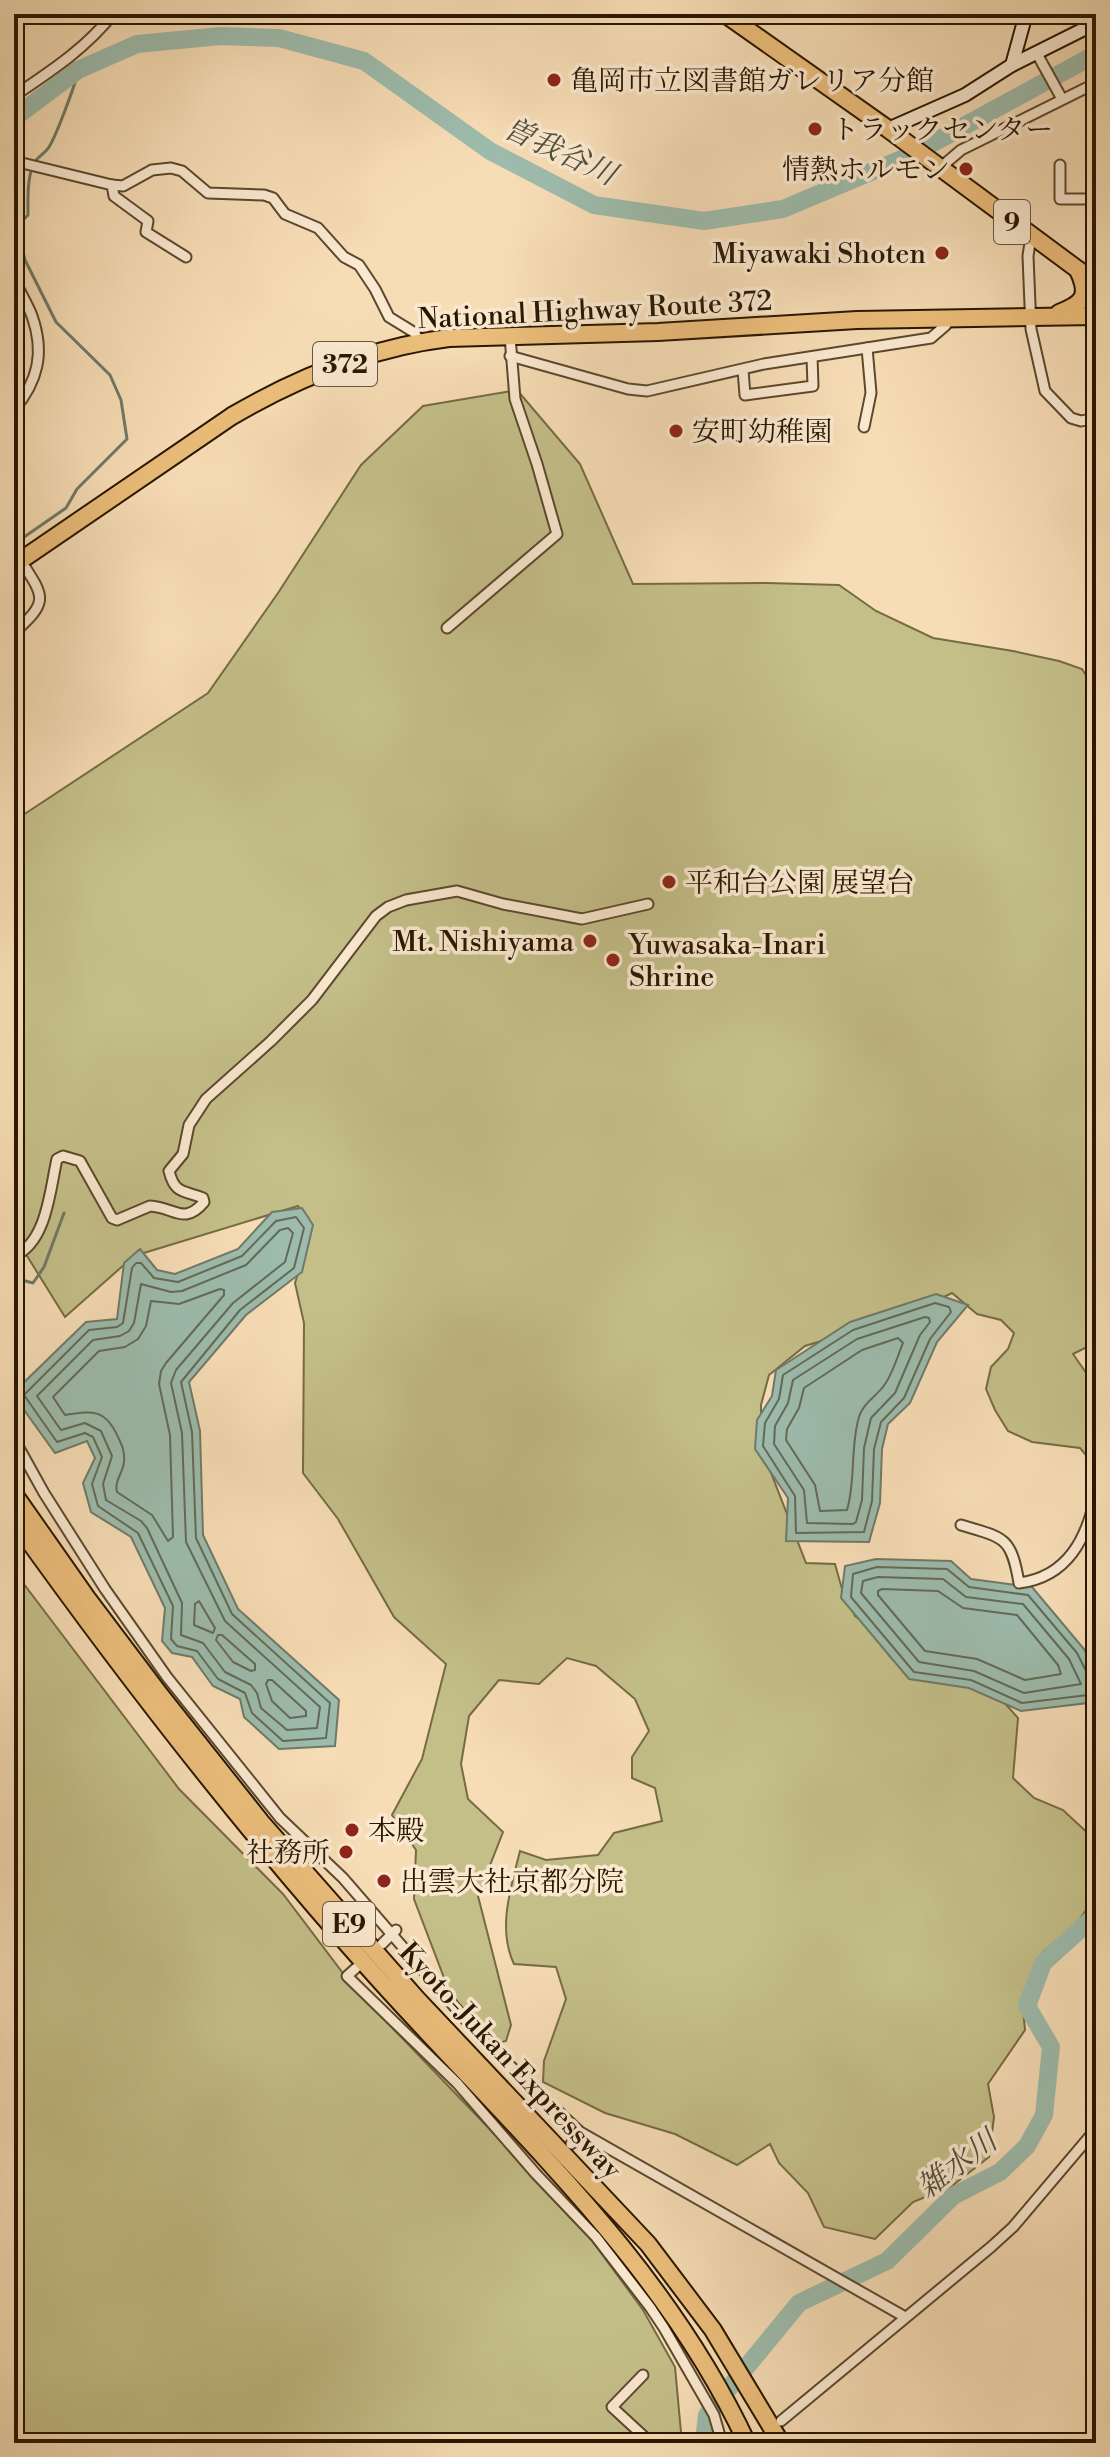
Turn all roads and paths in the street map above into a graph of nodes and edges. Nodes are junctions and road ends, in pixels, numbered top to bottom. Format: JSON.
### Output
{"nodes":[{"id":1,"x":113,"y":14,"type":"edge"},
{"id":2,"x":725,"y":14,"type":"edge"},
{"id":3,"x":1026,"y":14,"type":"edge"},
{"id":4,"x":1093,"y":21,"type":"edge"},
{"id":5,"x":1038,"y":55,"type":"junction"},
{"id":6,"x":1012,"y":65,"type":"junction"},
{"id":7,"x":1096,"y":83,"type":"edge"},
{"id":8,"x":14,"y":96,"type":"edge"},
{"id":9,"x":1062,"y":99,"type":"junction"},
{"id":10,"x":891,"y":132,"type":"junction"},
{"id":11,"x":18,"y":162,"type":"edge"},
{"id":12,"x":934,"y":164,"type":"junction"},
{"id":13,"x":1060,"y":165,"type":"dead end"},
{"id":14,"x":112,"y":185,"type":"junction"},
{"id":15,"x":1096,"y":199,"type":"edge"},
{"id":16,"x":1031,"y":236,"type":"junction"},
{"id":17,"x":186,"y":257,"type":"dead end"},
{"id":18,"x":1078,"y":270,"type":"junction"},
{"id":19,"x":14,"y":276,"type":"edge"},
{"id":20,"x":1096,"y":283,"type":"edge"},
{"id":21,"x":1096,"y":316,"type":"edge"},
{"id":22,"x":1038,"y":317,"type":"junction"},
{"id":23,"x":946,"y":318,"type":"junction"},
{"id":24,"x":510,"y":336,"type":"junction"},
{"id":25,"x":419,"y":342,"type":"junction"},
{"id":26,"x":867,"y":348,"type":"junction"},
{"id":27,"x":510,"y":356,"type":"junction"},
{"id":28,"x":812,"y":357,"type":"junction"},
{"id":29,"x":743,"y":370,"type":"junction"},
{"id":30,"x":14,"y":410,"type":"edge"},
{"id":31,"x":1096,"y":418,"type":"edge"},
{"id":32,"x":864,"y":427,"type":"dead end"},
{"id":33,"x":17,"y":563,"type":"edge"},
{"id":34,"x":447,"y":628,"type":"dead end"},
{"id":35,"x":14,"y":633,"type":"edge"},
{"id":36,"x":648,"y":904,"type":"dead end"},
{"id":37,"x":14,"y":1256,"type":"edge"},
{"id":38,"x":14,"y":1439,"type":"edge"},
{"id":39,"x":14,"y":1487,"type":"edge"},
{"id":40,"x":14,"y":1494,"type":"edge"},
{"id":41,"x":1096,"y":1494,"type":"edge"},
{"id":42,"x":14,"y":1520,"type":"edge"},
{"id":43,"x":961,"y":1525,"type":"dead end"},
{"id":44,"x":55,"y":1553,"type":"junction"},
{"id":45,"x":394,"y":1932,"type":"junction"},
{"id":46,"x":382,"y":1944,"type":"dead end"},
{"id":47,"x":356,"y":1968,"type":"dead end"},
{"id":48,"x":1096,"y":2129,"type":"edge"},
{"id":49,"x":580,"y":2132,"type":"junction"},
{"id":50,"x":571,"y":2144,"type":"dead end"},
{"id":51,"x":905,"y":2317,"type":"junction"},
{"id":52,"x":643,"y":2375,"type":"dead end"},
{"id":53,"x":781,"y":2421,"type":"tunnel mouth"},
{"id":54,"x":745,"y":2439,"type":"edge"},
{"id":55,"x":651,"y":2443,"type":"edge"},
{"id":56,"x":722,"y":2443,"type":"edge"},
{"id":57,"x":781,"y":2443,"type":"edge"}],
"edges":[{"from":1,"to":8,"type":"street"},
{"from":2,"to":10,"type":"highway","number":"9"},
{"from":3,"to":6,"type":"street"},
{"from":4,"to":5,"type":"street"},
{"from":5,"to":6,"type":"street"},
{"from":5,"to":9,"type":"street"},
{"from":6,"to":10,"type":"street"},
{"from":7,"to":9,"type":"street"},
{"from":9,"to":12,"type":"street"},
{"from":10,"to":12,"type":"highway","number":"9"},
{"from":11,"to":14,"type":"street"},
{"from":12,"to":16,"type":"highway","number":"9"},
{"from":13,"to":15,"type":"street"},
{"from":14,"to":17,"type":"street"},
{"from":14,"to":25,"type":"street"},
{"from":16,"to":18,"type":"highway","number":"9"},
{"from":16,"to":22,"type":"street"},
{"from":18,"to":20,"type":"highway","number":"9"},
{"from":18,"to":22,"type":"highway"},
{"from":19,"to":30,"type":"street"},
{"from":21,"to":22,"type":"highway","name":"National Highway Route 372","number":"372"},
{"from":22,"to":23,"type":"highway","name":"National Highway Route 372","number":"372"},
{"from":22,"to":31,"type":"street"},
{"from":23,"to":24,"type":"highway","name":"National Highway Route 372","number":"372"},
{"from":23,"to":26,"type":"street"},
{"from":24,"to":25,"type":"highway","name":"National Highway Route 372","number":"372"},
{"from":24,"to":27,"type":"street"},
{"from":25,"to":33,"type":"highway","name":"National Highway Route 372","number":"372"},
{"from":26,"to":28,"type":"street"},
{"from":26,"to":32,"type":"street"},
{"from":27,"to":29,"type":"street"},
{"from":27,"to":34,"type":"street"},
{"from":28,"to":29,"type":"street"},
{"from":28,"to":29,"type":"street"},
{"from":33,"to":35,"type":"street"},
{"from":36,"to":37,"type":"street"},
{"from":38,"to":45,"type":"street"},
{"from":39,"to":44,"type":"highway"},
{"from":40,"to":44,"type":"highway","name":"Kyoto-Jukan Expressway","number":"E9"},
{"from":41,"to":43,"type":"street"},
{"from":42,"to":54,"type":"highway","name":"Kyoto-Jukan Expressway","number":"E9"},
{"from":44,"to":57,"type":"highway","name":"Kyoto-Jukan Expressway","number":"E9"},
{"from":45,"to":46,"type":"street"},
{"from":45,"to":49,"type":"street"},
{"from":47,"to":56,"type":"street"},
{"from":48,"to":51,"type":"street"},
{"from":49,"to":50,"type":"street"},
{"from":49,"to":51,"type":"street"},
{"from":51,"to":53,"type":"street"},
{"from":52,"to":55,"type":"street"}]}
